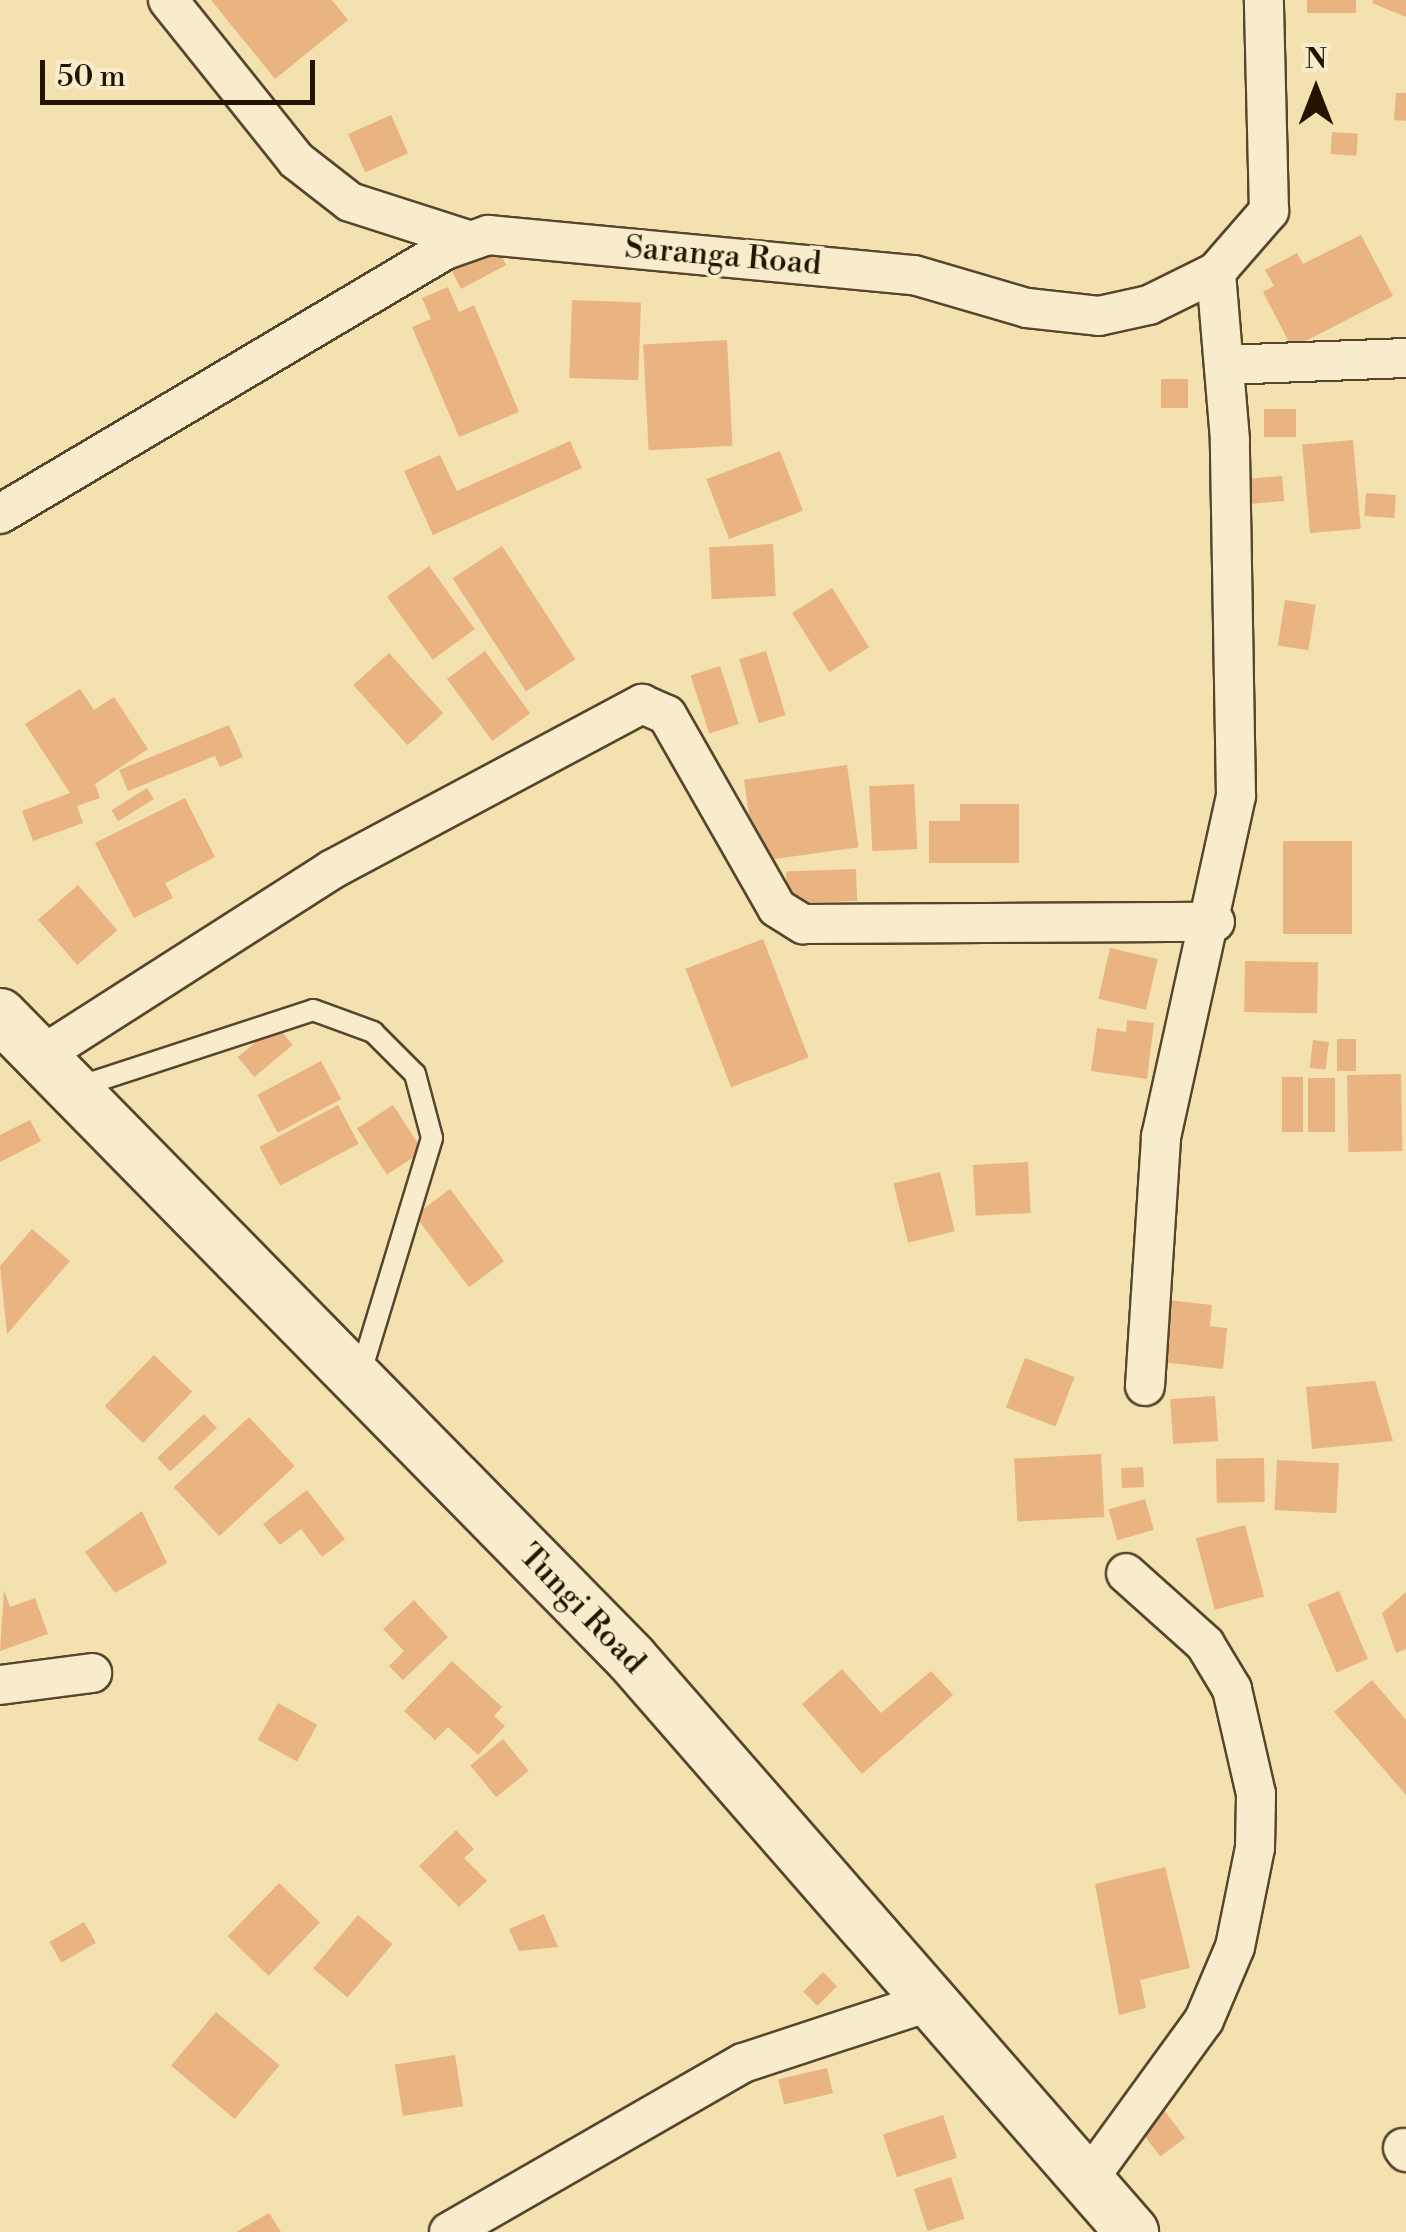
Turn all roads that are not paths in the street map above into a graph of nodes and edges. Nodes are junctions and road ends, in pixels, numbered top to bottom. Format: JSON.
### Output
{"nodes":[{"id":1,"x":168,"y":0,"type":"edge"},
{"id":2,"x":1264,"y":0,"type":"edge"},
{"id":3,"x":465,"y":240,"type":"junction"},
{"id":4,"x":1216,"y":272,"type":"junction"},
{"id":5,"x":1406,"y":358,"type":"edge"},
{"id":6,"x":1224,"y":365,"type":"junction"},
{"id":7,"x":0,"y":514,"type":"edge"},
{"id":8,"x":1214,"y":922,"type":"junction"},
{"id":9,"x":0,"y":1015,"type":"edge"},
{"id":10,"x":55,"y":1073,"type":"junction"},
{"id":11,"x":358,"y":1381,"type":"junction"},
{"id":12,"x":1145,"y":1386,"type":"dead end"},
{"id":13,"x":1126,"y":1574,"type":"dead end"},
{"id":14,"x":92,"y":1673,"type":"dead end"},
{"id":15,"x":0,"y":1686,"type":"edge"},
{"id":16,"x":935,"y":2000,"type":"junction"},
{"id":17,"x":1088,"y":2182,"type":"junction"},
{"id":18,"x":1125,"y":2229,"type":"edge"},
{"id":19,"x":449,"y":2232,"type":"edge"}],
"edges":[{"from":1,"to":3,"type":"street"},
{"from":2,"to":4,"type":"street","name":"Saranga Road"},
{"from":3,"to":4,"type":"street","name":"Saranga Road"},
{"from":3,"to":7,"type":"street","name":"Saranga Road"},
{"from":4,"to":6,"type":"street"},
{"from":5,"to":6,"type":"street"},
{"from":6,"to":8,"type":"street"},
{"from":8,"to":10,"type":"street"},
{"from":8,"to":12,"type":"street"},
{"from":9,"to":10,"type":"main road","name":"Tungi Road"},
{"from":10,"to":11,"type":"main road","name":"Tungi Road"},
{"from":10,"to":11,"type":"lane"},
{"from":11,"to":16,"type":"main road","name":"Tungi Road"},
{"from":13,"to":17,"type":"street"},
{"from":14,"to":15,"type":"street"},
{"from":16,"to":17,"type":"main road","name":"Tungi Road"},
{"from":16,"to":19,"type":"street"},
{"from":17,"to":18,"type":"main road","name":"Tungi Road"}]}
